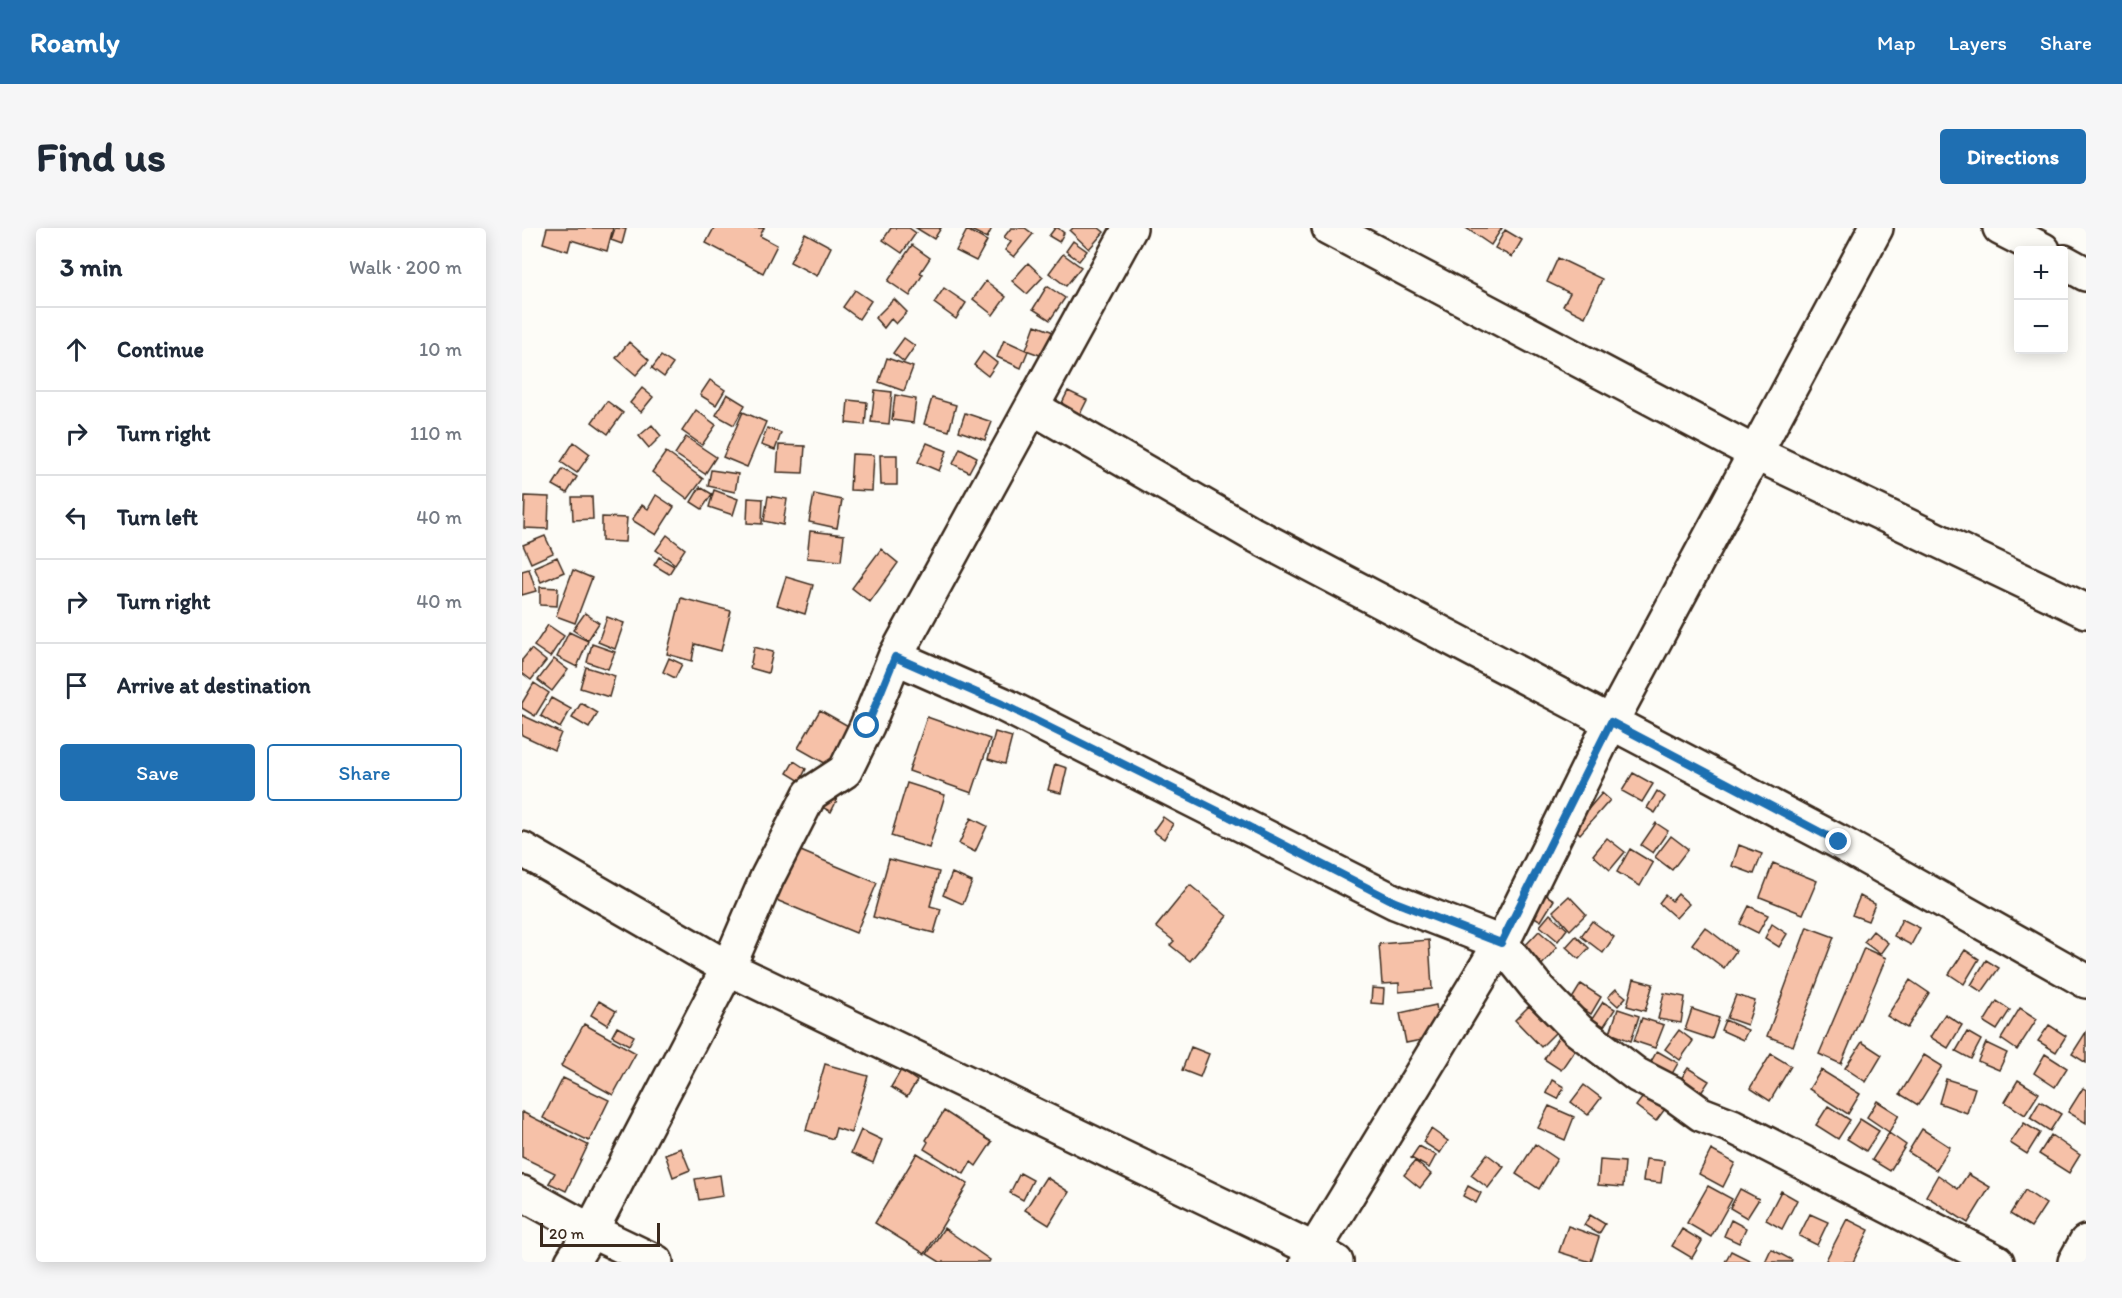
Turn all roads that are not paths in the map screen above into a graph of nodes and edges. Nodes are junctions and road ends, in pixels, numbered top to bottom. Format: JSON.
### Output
{"nodes":[{"id":1,"x":1130,"y":228,"type":"edge"},
{"id":2,"x":1329,"y":228,"type":"edge"},
{"id":3,"x":1875,"y":228,"type":"edge"},
{"id":4,"x":2000,"y":228,"type":"edge"},
{"id":5,"x":2035,"y":246,"type":"edge"},
{"id":6,"x":2068,"y":264,"type":"edge"},
{"id":7,"x":2086,"y":274,"type":"edge"},
{"id":8,"x":1032,"y":407,"type":"junction"},
{"id":9,"x":1755,"y":453,"type":"junction"},
{"id":10,"x":2086,"y":611,"type":"edge"},
{"id":11,"x":895,"y":657,"type":"junction"},
{"id":12,"x":1611,"y":722,"type":"junction"},
{"id":13,"x":522,"y":849,"type":"edge"},
{"id":14,"x":1501,"y":943,"type":"junction"},
{"id":15,"x":728,"y":968,"type":"junction"},
{"id":16,"x":2086,"y":981,"type":"edge"},
{"id":17,"x":522,"y":1193,"type":"edge"},
{"id":18,"x":591,"y":1230,"type":"junction"},
{"id":19,"x":2086,"y":1242,"type":"edge"},
{"id":20,"x":1319,"y":1258,"type":"edge"},
{"id":21,"x":572,"y":1262,"type":"edge"},
{"id":22,"x":656,"y":1262,"type":"edge"},
{"id":23,"x":1997,"y":1262,"type":"edge"},
{"id":24,"x":2075,"y":1262,"type":"edge"}],
"edges":[{"from":1,"to":8,"type":"street"},
{"from":2,"to":9,"type":"street"},
{"from":3,"to":9,"type":"street"},
{"from":4,"to":5,"type":"street"},
{"from":6,"to":7,"type":"street"},
{"from":8,"to":11,"type":"street"},
{"from":8,"to":12,"type":"street"},
{"from":9,"to":10,"type":"street"},
{"from":9,"to":12,"type":"street"},
{"from":11,"to":14,"type":"street"},
{"from":11,"to":15,"type":"street"},
{"from":12,"to":14,"type":"street"},
{"from":12,"to":16,"type":"street"},
{"from":13,"to":15,"type":"street"},
{"from":14,"to":20,"type":"street"},
{"from":14,"to":23,"type":"street"},
{"from":15,"to":18,"type":"street"},
{"from":15,"to":20,"type":"street"},
{"from":17,"to":18,"type":"street"},
{"from":18,"to":21,"type":"street"},
{"from":18,"to":22,"type":"street"},
{"from":19,"to":24,"type":"street"}]}
